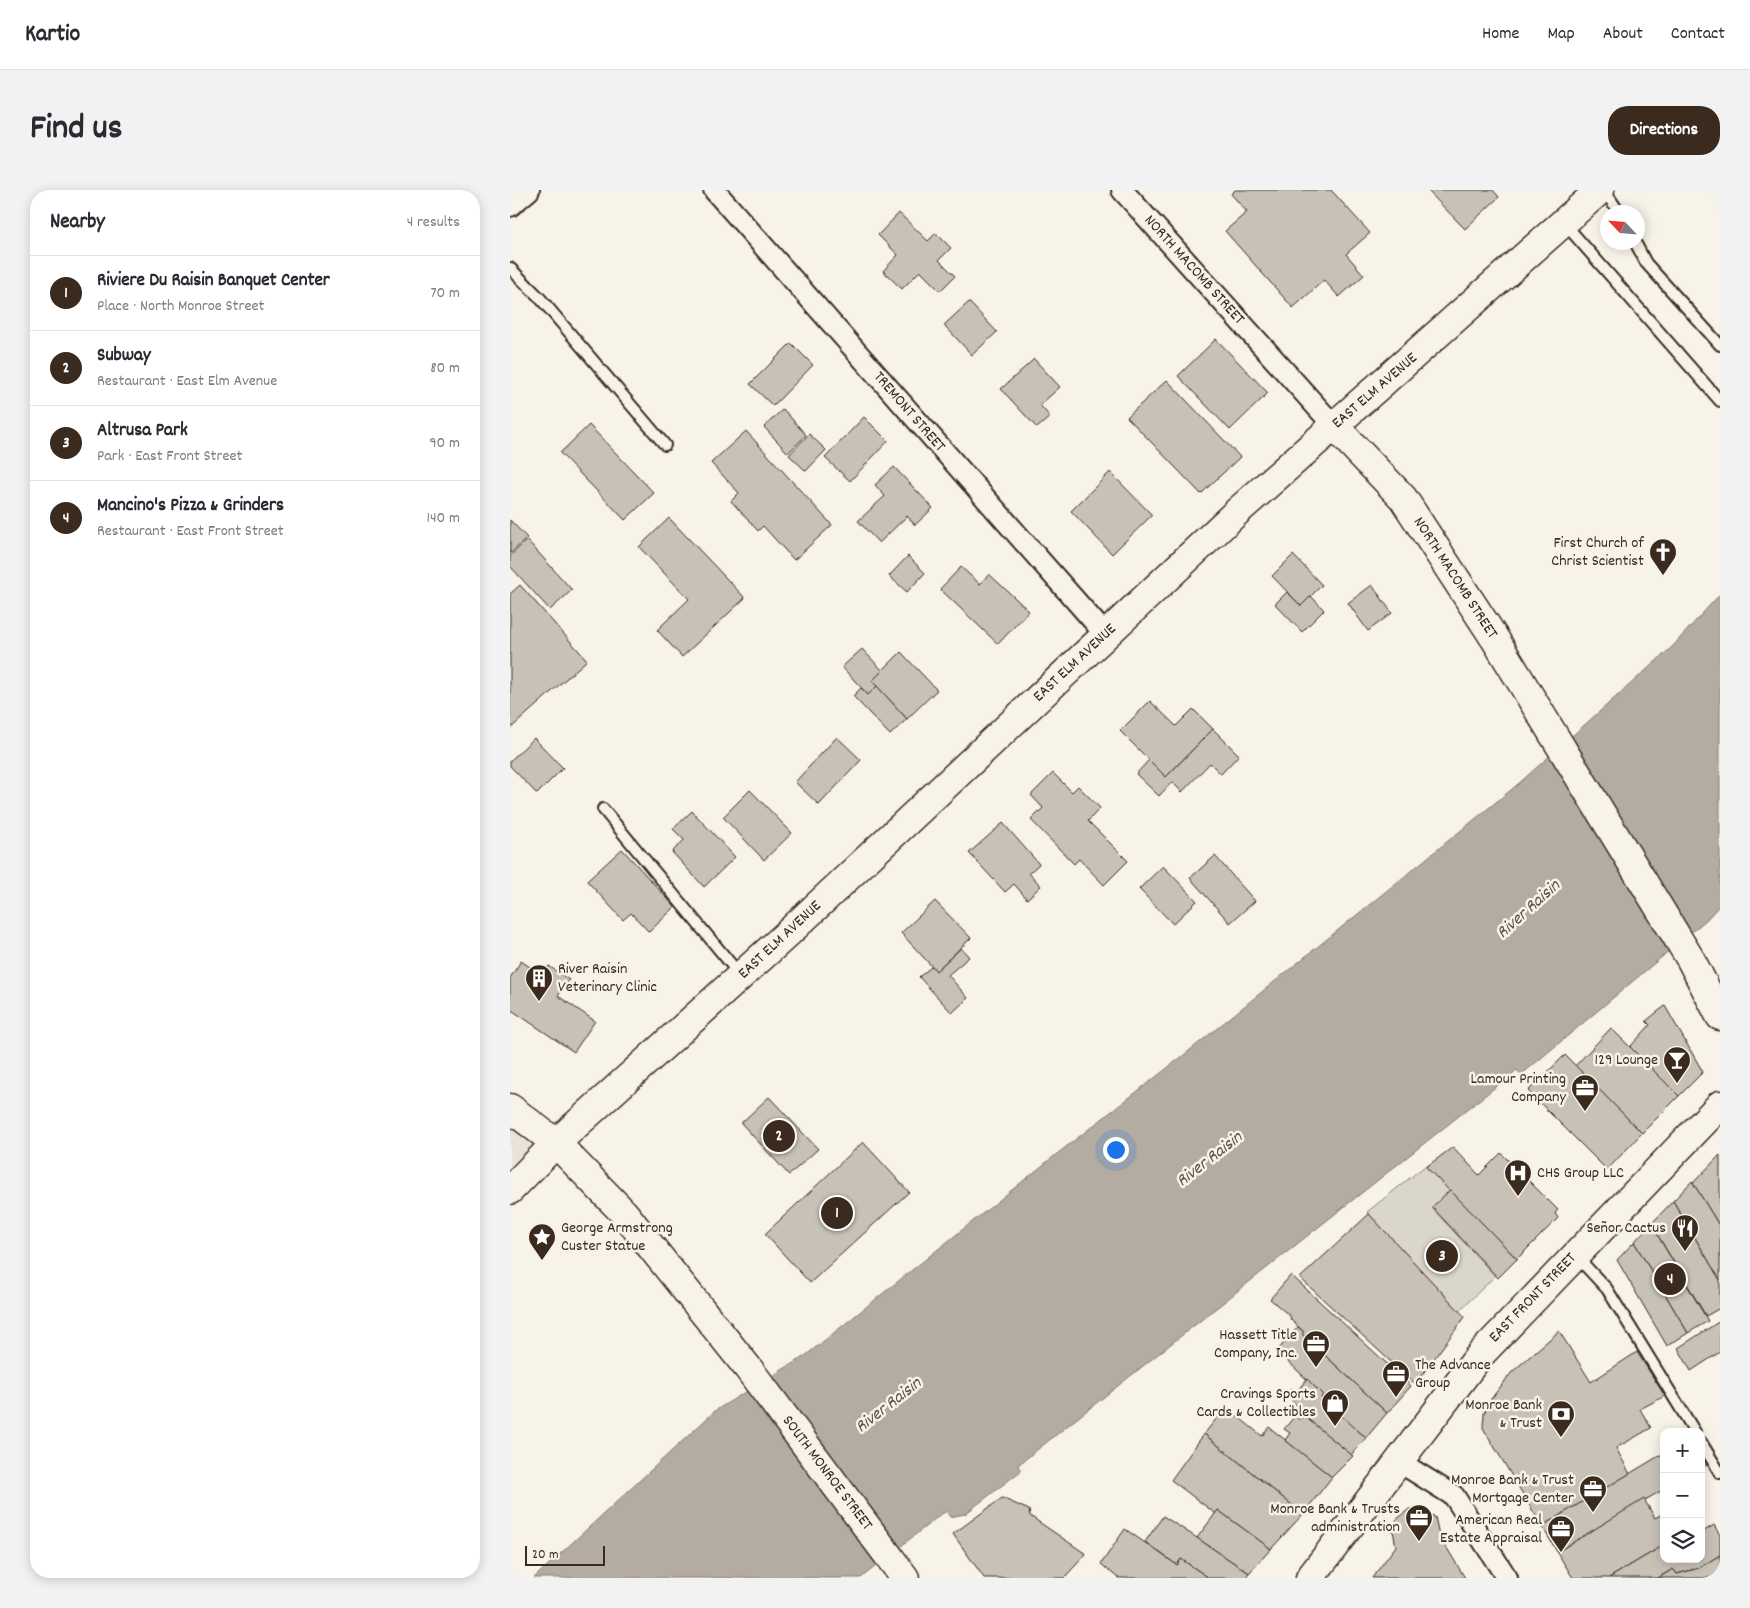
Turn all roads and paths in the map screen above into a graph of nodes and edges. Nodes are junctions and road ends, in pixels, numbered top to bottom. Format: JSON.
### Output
{"nodes":[{"id":1,"x":529,"y":190,"type":"edge"},
{"id":2,"x":714,"y":190,"type":"edge"},
{"id":3,"x":1122,"y":190,"type":"edge"},
{"id":4,"x":1602,"y":190,"type":"edge"},
{"id":5,"x":1614,"y":205,"type":"edge"},
{"id":6,"x":510,"y":206,"type":"edge"},
{"id":7,"x":1564,"y":223,"type":"junction"},
{"id":8,"x":1639,"y":250,"type":"edge"},
{"id":9,"x":510,"y":268,"type":"edge"},
{"id":10,"x":1720,"y":345,"type":"edge"},
{"id":11,"x":1720,"y":401,"type":"edge"},
{"id":12,"x":1334,"y":426,"type":"junction"},
{"id":13,"x":665,"y":445,"type":"dead end"},
{"id":14,"x":1105,"y":634,"type":"junction"},
{"id":15,"x":603,"y":809,"type":"dead end"},
{"id":16,"x":741,"y":976,"type":"junction"},
{"id":17,"x":1720,"y":1016,"type":"edge"},
{"id":18,"x":1720,"y":1105,"type":"edge"},
{"id":19,"x":510,"y":1108,"type":"edge"},
{"id":20,"x":556,"y":1143,"type":"junction"},
{"id":21,"x":510,"y":1190,"type":"edge"},
{"id":22,"x":1575,"y":1255,"type":"junction"},
{"id":23,"x":1693,"y":1428,"type":"edge"},
{"id":24,"x":1705,"y":1449,"type":"edge"},
{"id":25,"x":1398,"y":1461,"type":"junction"},
{"id":26,"x":1720,"y":1473,"type":"edge"},
{"id":27,"x":904,"y":1576,"type":"edge"},
{"id":28,"x":1310,"y":1578,"type":"edge"},
{"id":29,"x":1507,"y":1578,"type":"edge"}],
"edges":[{"from":1,"to":6,"type":"street"},
{"from":2,"to":14,"type":"street","name":"TREMONT STREET"},
{"from":3,"to":12,"type":"street","name":"NORTH MACOMB STREET"},
{"from":4,"to":5,"type":"lane"},
{"from":4,"to":7,"type":"main road","name":"EAST ELM AVENUE"},
{"from":7,"to":11,"type":"lane"},
{"from":7,"to":12,"type":"main road","name":"EAST ELM AVENUE"},
{"from":8,"to":10,"type":"lane"},
{"from":9,"to":13,"type":"lane"},
{"from":12,"to":14,"type":"main road","name":"EAST ELM AVENUE"},
{"from":12,"to":17,"type":"main road","name":"NORTH MACOMB STREET"},
{"from":14,"to":16,"type":"main road","name":"EAST ELM AVENUE"},
{"from":15,"to":16,"type":"lane"},
{"from":16,"to":20,"type":"main road","name":"EAST ELM AVENUE"},
{"from":18,"to":22,"type":"main road","name":"EAST FRONT STREET"},
{"from":19,"to":20,"type":"main road","name":"SOUTH MONROE STREET"},
{"from":20,"to":21,"type":"main road","name":"EAST ELM AVENUE"},
{"from":20,"to":27,"type":"main road","name":"SOUTH MONROE STREET"},
{"from":22,"to":23,"type":"lane"},
{"from":22,"to":25,"type":"main road","name":"EAST FRONT STREET"},
{"from":24,"to":26,"type":"lane"},
{"from":25,"to":28,"type":"main road","name":"EAST FRONT STREET"},
{"from":25,"to":29,"type":"street"}]}
